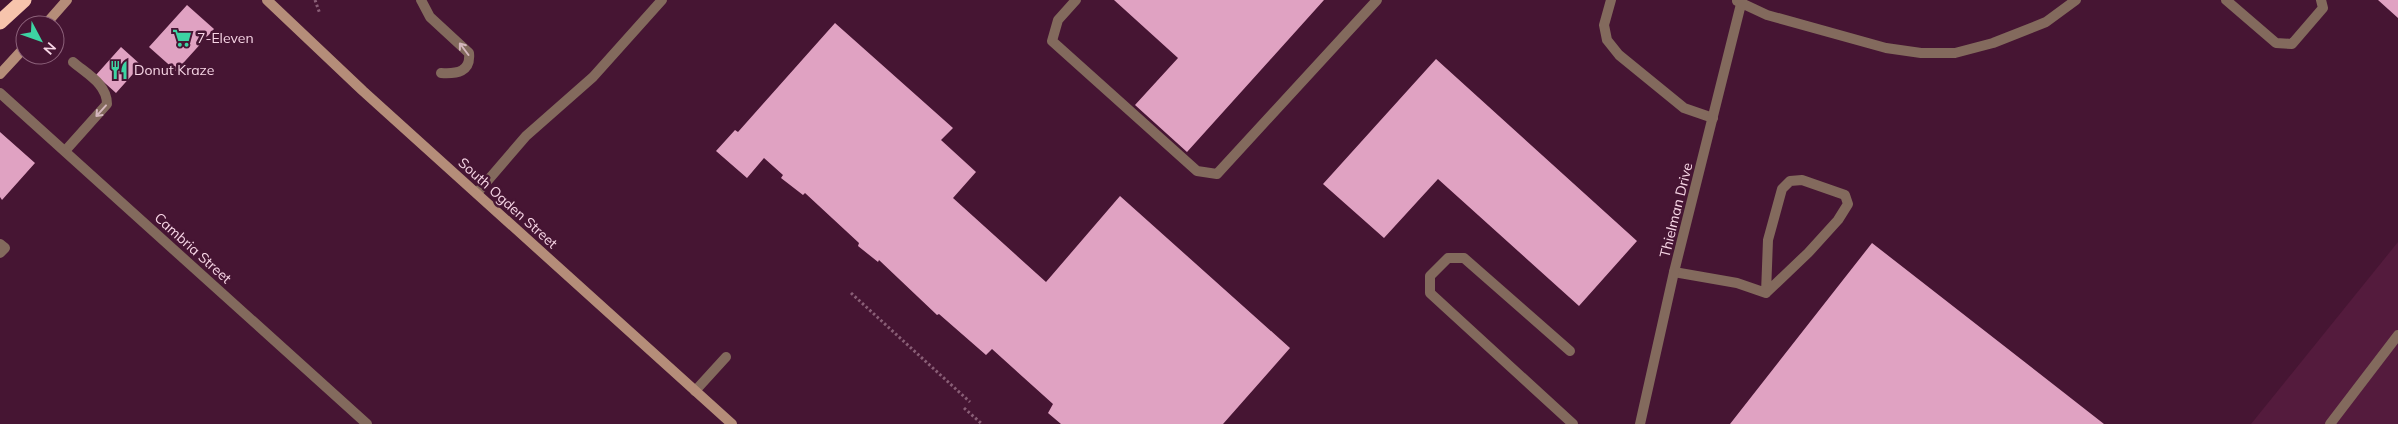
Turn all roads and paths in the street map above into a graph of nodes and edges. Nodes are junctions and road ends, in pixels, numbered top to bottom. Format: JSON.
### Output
{"nodes":[{"id":1,"x":24,"y":0,"type":"edge"},
{"id":2,"x":67,"y":0,"type":"edge"},
{"id":3,"x":267,"y":0,"type":"edge"},
{"id":4,"x":316,"y":0,"type":"edge"},
{"id":5,"x":421,"y":0,"type":"edge"},
{"id":6,"x":662,"y":0,"type":"edge"},
{"id":7,"x":1076,"y":0,"type":"edge"},
{"id":8,"x":1378,"y":0,"type":"edge"},
{"id":9,"x":1611,"y":0,"type":"edge"},
{"id":10,"x":2076,"y":0,"type":"edge"},
{"id":11,"x":2226,"y":0,"type":"edge"},
{"id":12,"x":2321,"y":0,"type":"edge"},
{"id":13,"x":1739,"y":2,"type":"edge"},
{"id":14,"x":276,"y":5,"type":"edge"},
{"id":15,"x":320,"y":14,"type":"dead end"},
{"id":16,"x":54,"y":15,"type":"edge"},
{"id":17,"x":0,"y":22,"type":"edge"},
{"id":18,"x":15,"y":58,"type":"edge"},
{"id":19,"x":73,"y":62,"type":"dead end"},
{"id":20,"x":441,"y":73,"type":"dead end"},
{"id":21,"x":0,"y":74,"type":"edge"},
{"id":22,"x":0,"y":93,"type":"edge"},
{"id":23,"x":1713,"y":118,"type":"junction"},
{"id":24,"x":65,"y":151,"type":"junction"},
{"id":25,"x":477,"y":193,"type":"junction"},
{"id":26,"x":0,"y":244,"type":"edge"},
{"id":27,"x":0,"y":254,"type":"edge"},
{"id":28,"x":1674,"y":272,"type":"junction"},
{"id":29,"x":850,"y":293,"type":"dead end"},
{"id":30,"x":1766,"y":293,"type":"junction"},
{"id":31,"x":2398,"y":335,"type":"edge"},
{"id":32,"x":1570,"y":351,"type":"dead end"},
{"id":33,"x":726,"y":357,"type":"dead end"},
{"id":34,"x":696,"y":391,"type":"junction"},
{"id":35,"x":970,"y":402,"type":"dead end"},
{"id":36,"x":964,"y":408,"type":"dead end"},
{"id":37,"x":367,"y":424,"type":"edge"},
{"id":38,"x":732,"y":424,"type":"edge"},
{"id":39,"x":982,"y":424,"type":"edge"},
{"id":40,"x":1573,"y":424,"type":"edge"},
{"id":41,"x":1640,"y":424,"type":"edge"},
{"id":42,"x":2330,"y":424,"type":"edge"}],
"edges":[{"from":1,"to":17,"type":"highway"},
{"from":2,"to":16,"type":"street"},
{"from":3,"to":14,"type":"street","name":"South Ogden Street"},
{"from":4,"to":15,"type":"path"},
{"from":20,"to":5,"type":"street","one_way":true},
{"from":6,"to":25,"type":"street"},
{"from":7,"to":8,"type":"street"},
{"from":9,"to":23,"type":"street"},
{"from":10,"to":13,"type":"street"},
{"from":11,"to":12,"type":"street"},
{"from":13,"to":23,"type":"street","name":"Thielman Drive"},
{"from":14,"to":25,"type":"street","name":"South Ogden Street"},
{"from":18,"to":21,"type":"street"},
{"from":19,"to":24,"type":"street","one_way":true},
{"from":22,"to":24,"type":"street","name":"Cambria Street"},
{"from":23,"to":28,"type":"street","name":"Thielman Drive"},
{"from":24,"to":37,"type":"street","name":"Cambria Street"},
{"from":25,"to":34,"type":"street","name":"South Ogden Street"},
{"from":26,"to":27,"type":"street"},
{"from":28,"to":30,"type":"street"},
{"from":28,"to":41,"type":"street","name":"Thielman Drive"},
{"from":29,"to":35,"type":"path"},
{"from":30,"to":30,"type":"street"},
{"from":31,"to":42,"type":"street"},
{"from":32,"to":40,"type":"street"},
{"from":33,"to":34,"type":"street"},
{"from":34,"to":38,"type":"street","name":"South Ogden Street"},
{"from":36,"to":39,"type":"path"}]}
